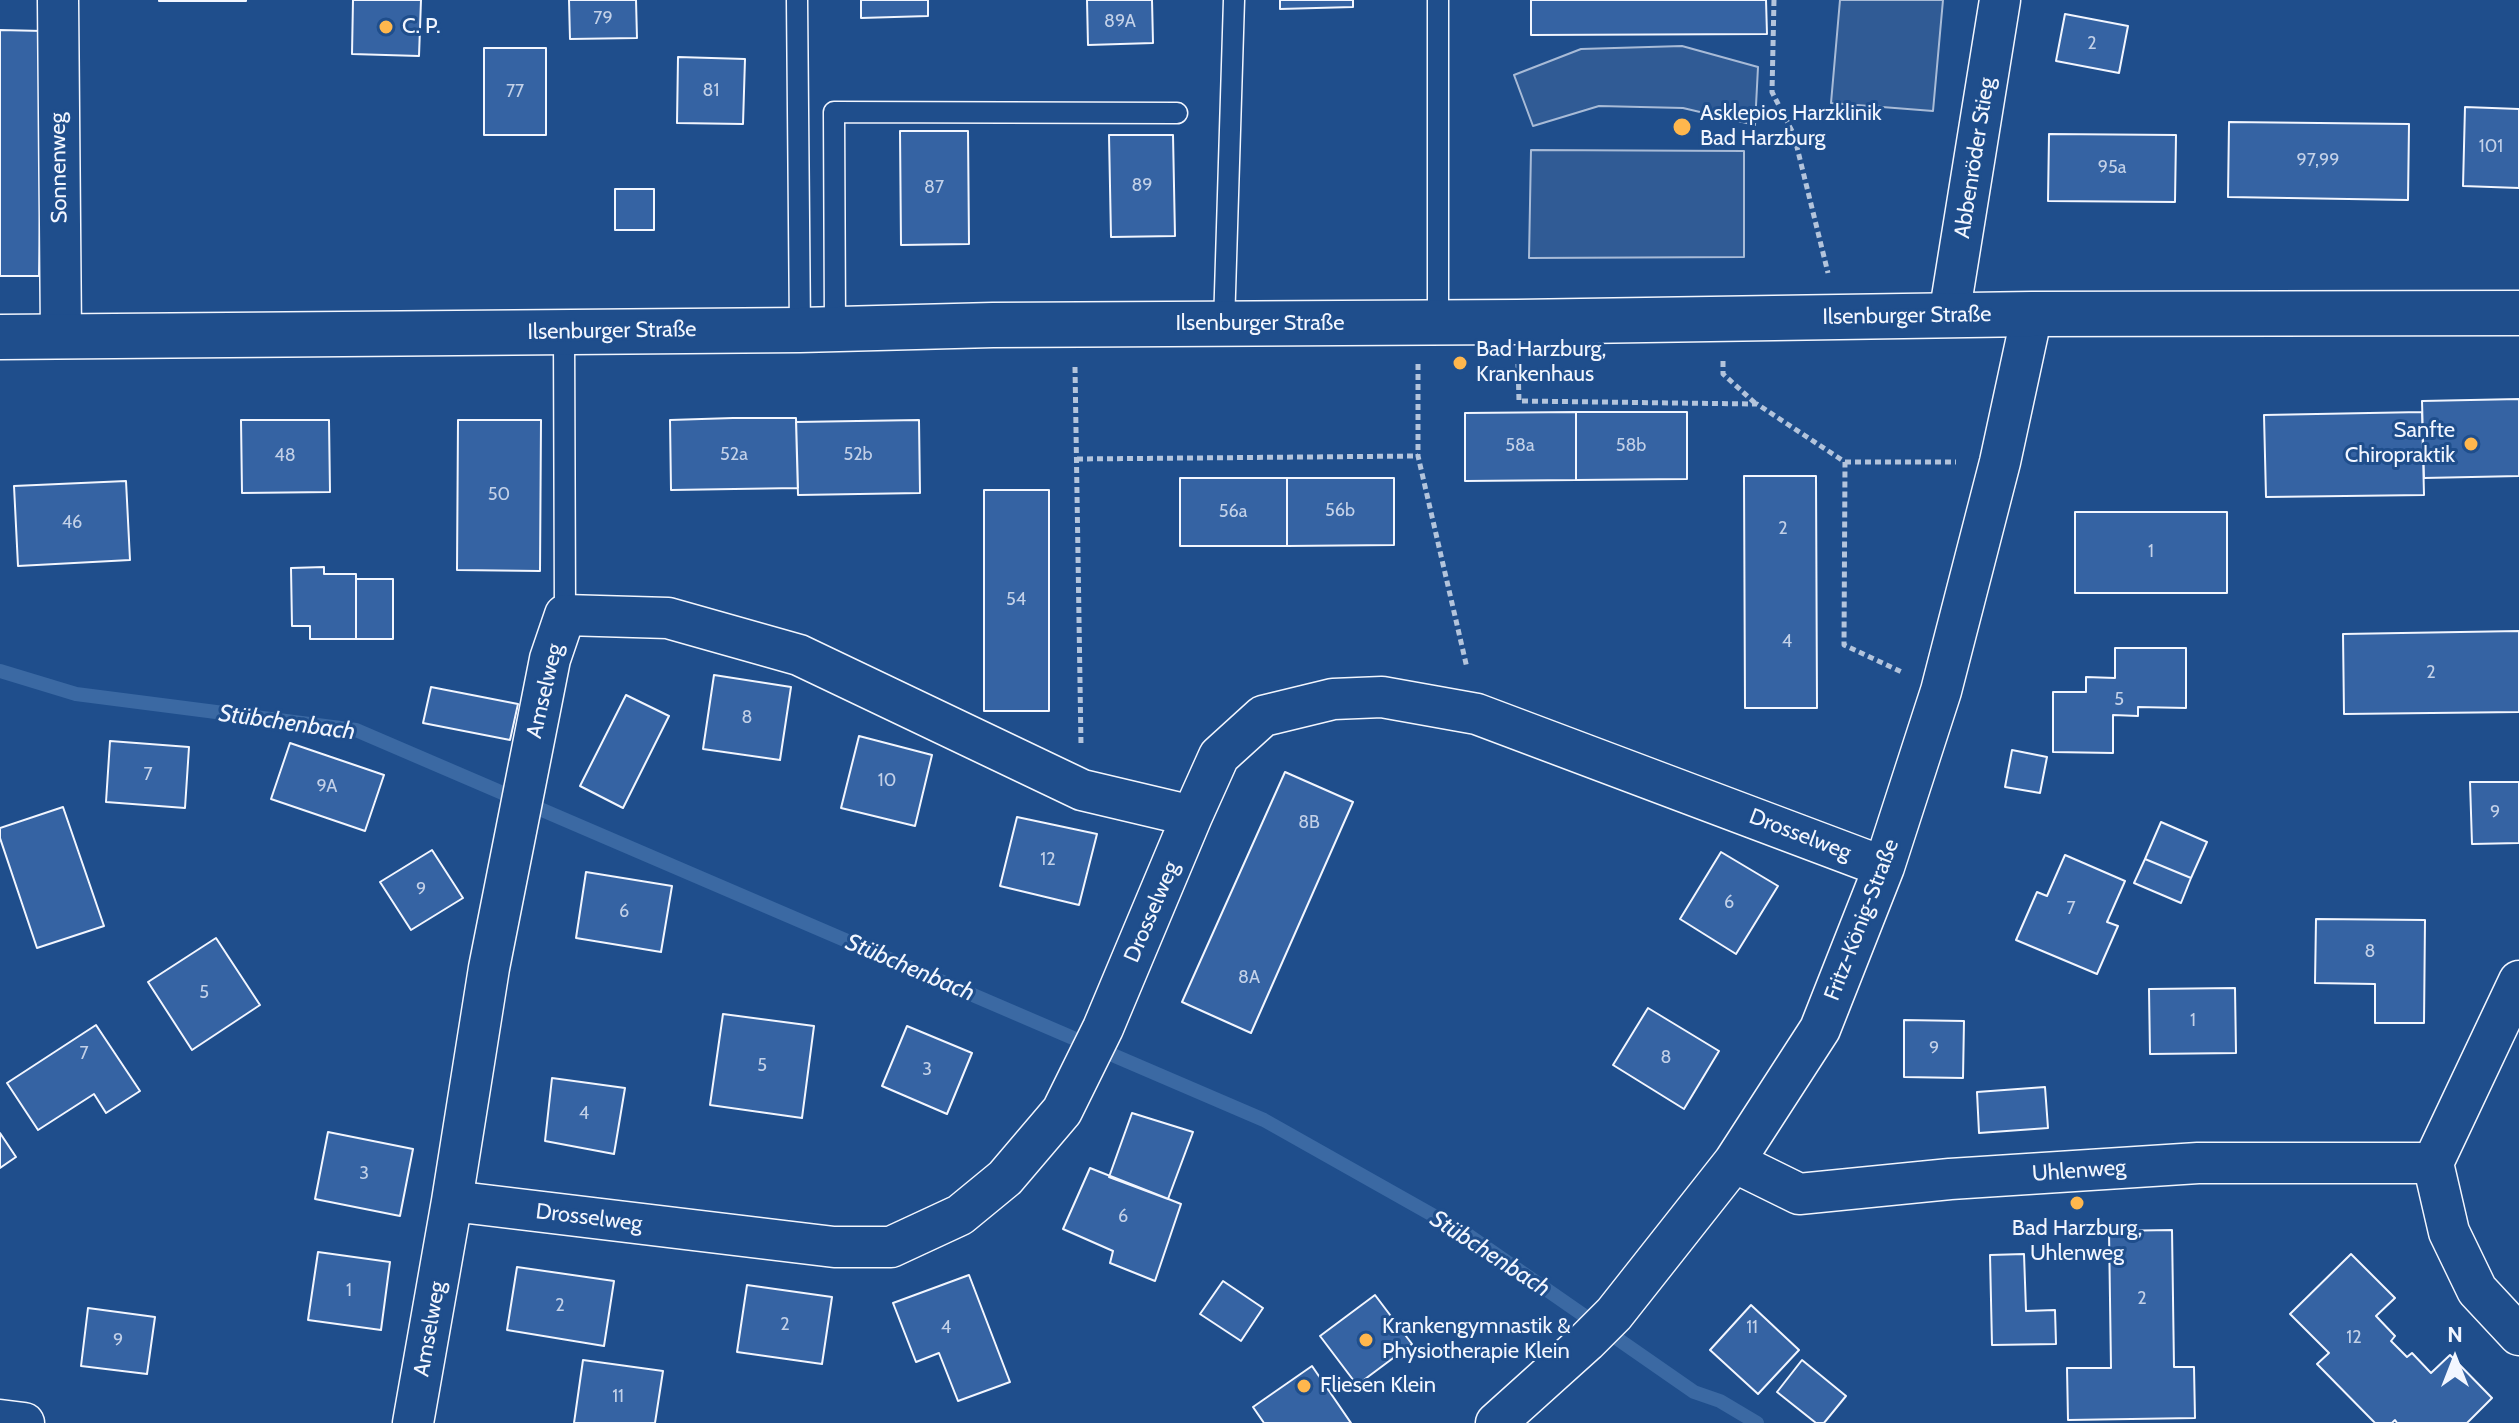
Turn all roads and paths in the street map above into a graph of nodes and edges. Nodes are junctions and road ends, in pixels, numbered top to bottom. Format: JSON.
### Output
{"nodes":[{"id":1,"x":58,"y":0,"type":"edge"},
{"id":2,"x":797,"y":0,"type":"edge"},
{"id":3,"x":1234,"y":0,"type":"edge"},
{"id":4,"x":1438,"y":0,"type":"edge"},
{"id":5,"x":1774,"y":0,"type":"edge"},
{"id":6,"x":2000,"y":0,"type":"edge"},
{"id":7,"x":1177,"y":113,"type":"dead end"},
{"id":8,"x":2519,"y":313,"type":"edge"},
{"id":9,"x":2032,"y":314,"type":"junction"},
{"id":10,"x":1838,"y":316,"type":"junction"},
{"id":11,"x":1949,"y":316,"type":"junction"},
{"id":12,"x":1517,"y":322,"type":"junction"},
{"id":13,"x":1428,"y":323,"type":"junction"},
{"id":14,"x":1074,"y":325,"type":"junction"},
{"id":15,"x":1224,"y":325,"type":"junction"},
{"id":16,"x":818,"y":329,"type":"junction"},
{"id":17,"x":564,"y":332,"type":"junction"},
{"id":18,"x":61,"y":336,"type":"junction"},
{"id":19,"x":0,"y":337,"type":"edge"},
{"id":20,"x":1418,"y":456,"type":"junction"},
{"id":21,"x":1077,"y":459,"type":"junction"},
{"id":22,"x":1845,"y":462,"type":"junction"},
{"id":23,"x":2000,"y":462,"type":"junction"},
{"id":24,"x":565,"y":615,"type":"junction"},
{"id":25,"x":1941,"y":691,"type":"junction"},
{"id":26,"x":1477,"y":714,"type":"junction"},
{"id":27,"x":1082,"y":790,"type":"junction"},
{"id":28,"x":1192,"y":816,"type":"junction"},
{"id":29,"x":1884,"y":867,"type":"junction"},
{"id":30,"x":2519,"y":981,"type":"edge"},
{"id":31,"x":1734,"y":1162,"type":"junction"},
{"id":32,"x":2433,"y":1163,"type":"junction"},
{"id":33,"x":452,"y":1201,"type":"junction"},
{"id":34,"x":2519,"y":1335,"type":"edge"},
{"id":35,"x":0,"y":1420,"type":"edge"},
{"id":36,"x":24,"y":1423,"type":"edge"},
{"id":37,"x":413,"y":1423,"type":"edge"},
{"id":38,"x":1496,"y":1423,"type":"edge"}],
"edges":[{"from":1,"to":18,"type":"street","name":"Sonnenweg"},
{"from":2,"to":16,"type":"lane"},
{"from":3,"to":15,"type":"lane"},
{"from":4,"to":13,"type":"lane"},
{"from":5,"to":10,"type":"path"},
{"from":6,"to":11,"type":"street","name":"Abbenröder Stieg"},
{"from":7,"to":16,"type":"lane"},
{"from":8,"to":9,"type":"main road","name":"Ilsenburger Straße"},
{"from":9,"to":11,"type":"main road","name":"Ilsenburger Straße"},
{"from":9,"to":23,"type":"street","name":"Fritz-König-Straße"},
{"from":10,"to":11,"type":"main road","name":"Ilsenburger Straße"},
{"from":10,"to":12,"type":"main road","name":"Ilsenburger Straße"},
{"from":12,"to":13,"type":"main road","name":"Ilsenburger Straße"},
{"from":12,"to":22,"type":"path"},
{"from":13,"to":15,"type":"main road","name":"Ilsenburger Straße"},
{"from":13,"to":20,"type":"path"},
{"from":14,"to":15,"type":"main road","name":"Ilsenburger Straße"},
{"from":14,"to":16,"type":"main road","name":"Ilsenburger Straße"},
{"from":14,"to":21,"type":"path"},
{"from":16,"to":17,"type":"main road","name":"Ilsenburger Straße"},
{"from":17,"to":18,"type":"main road","name":"Ilsenburger Straße"},
{"from":17,"to":24,"type":"lane"},
{"from":18,"to":19,"type":"main road","name":"Ilsenburger Straße"},
{"from":20,"to":21,"type":"path"},
{"from":20,"to":26,"type":"path"},
{"from":21,"to":27,"type":"path"},
{"from":22,"to":23,"type":"path"},
{"from":22,"to":25,"type":"path"},
{"from":23,"to":25,"type":"street","name":"Fritz-König-Straße"},
{"from":24,"to":27,"type":"street","name":"Amselweg"},
{"from":24,"to":33,"type":"street","name":"Amselweg"},
{"from":25,"to":29,"type":"street","name":"Fritz-König-Straße"},
{"from":26,"to":28,"type":"street","name":"Drosselweg"},
{"from":26,"to":29,"type":"street","name":"Drosselweg"},
{"from":27,"to":28,"type":"street","name":"Amselweg"},
{"from":28,"to":33,"type":"street","name":"Drosselweg"},
{"from":29,"to":31,"type":"street","name":"Fritz-König-Straße"},
{"from":30,"to":32,"type":"street"},
{"from":31,"to":32,"type":"street","name":"Uhlenweg"},
{"from":31,"to":38,"type":"street","name":"Fritz-König-Straße"},
{"from":32,"to":34,"type":"street"},
{"from":33,"to":37,"type":"street","name":"Amselweg"},
{"from":35,"to":36,"type":"street"}]}
